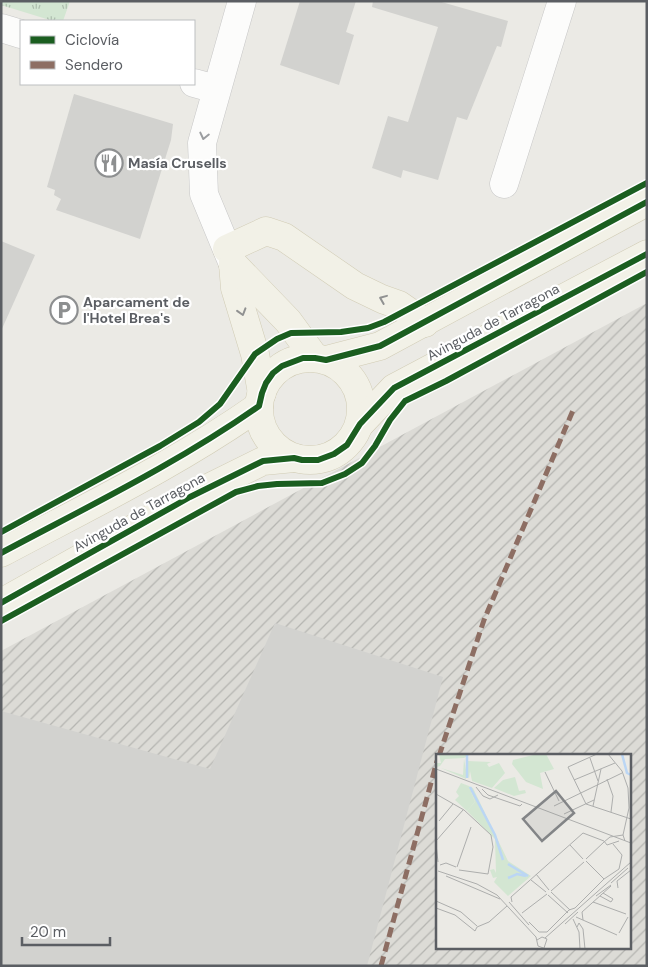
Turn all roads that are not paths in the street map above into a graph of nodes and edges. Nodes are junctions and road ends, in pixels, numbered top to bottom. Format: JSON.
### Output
{"nodes":[{"id":1,"x":242,"y":1,"type":"edge"},
{"id":2,"x":562,"y":1,"type":"edge"},
{"id":3,"x":1,"y":28,"type":"edge"},
{"id":4,"x":20,"y":34,"type":"edge"},
{"id":5,"x":205,"y":86,"type":"edge"},
{"id":6,"x":504,"y":184,"type":"dead end"},
{"id":7,"x":647,"y":202,"type":"edge"},
{"id":8,"x":647,"y":254,"type":"edge"},
{"id":9,"x":230,"y":256,"type":"junction"},
{"id":10,"x":426,"y":323,"type":"junction"},
{"id":11,"x":320,"y":359,"type":"junction"},
{"id":12,"x":260,"y":399,"type":"junction"},
{"id":13,"x":360,"y":424,"type":"junction"},
{"id":14,"x":294,"y":458,"type":"junction"},
{"id":15,"x":1,"y":553,"type":"edge"},
{"id":16,"x":1,"y":603,"type":"edge"}],
"edges":[{"from":1,"to":5,"type":"street"},
{"from":2,"to":6,"type":"street"},
{"from":3,"to":4,"type":"street"},
{"from":5,"to":9,"type":"street","one_way":true},
{"from":7,"to":10,"type":"main road"},
{"from":8,"to":13,"type":"main road","name":"Avinguda de Tarragona"},
{"from":10,"to":9,"type":"main road","one_way":true},
{"from":9,"to":11,"type":"main road"},
{"from":9,"to":12,"type":"main road","one_way":true},
{"from":10,"to":11,"type":"main road"},
{"from":11,"to":12,"type":"main road"},
{"from":11,"to":13,"type":"main road"},
{"from":12,"to":14,"type":"main road"},
{"from":12,"to":15,"type":"main road","name":"Avinguda de Tarragona"},
{"from":13,"to":14,"type":"main road"},
{"from":14,"to":16,"type":"main road","name":"Avinguda de Tarragona"}]}
